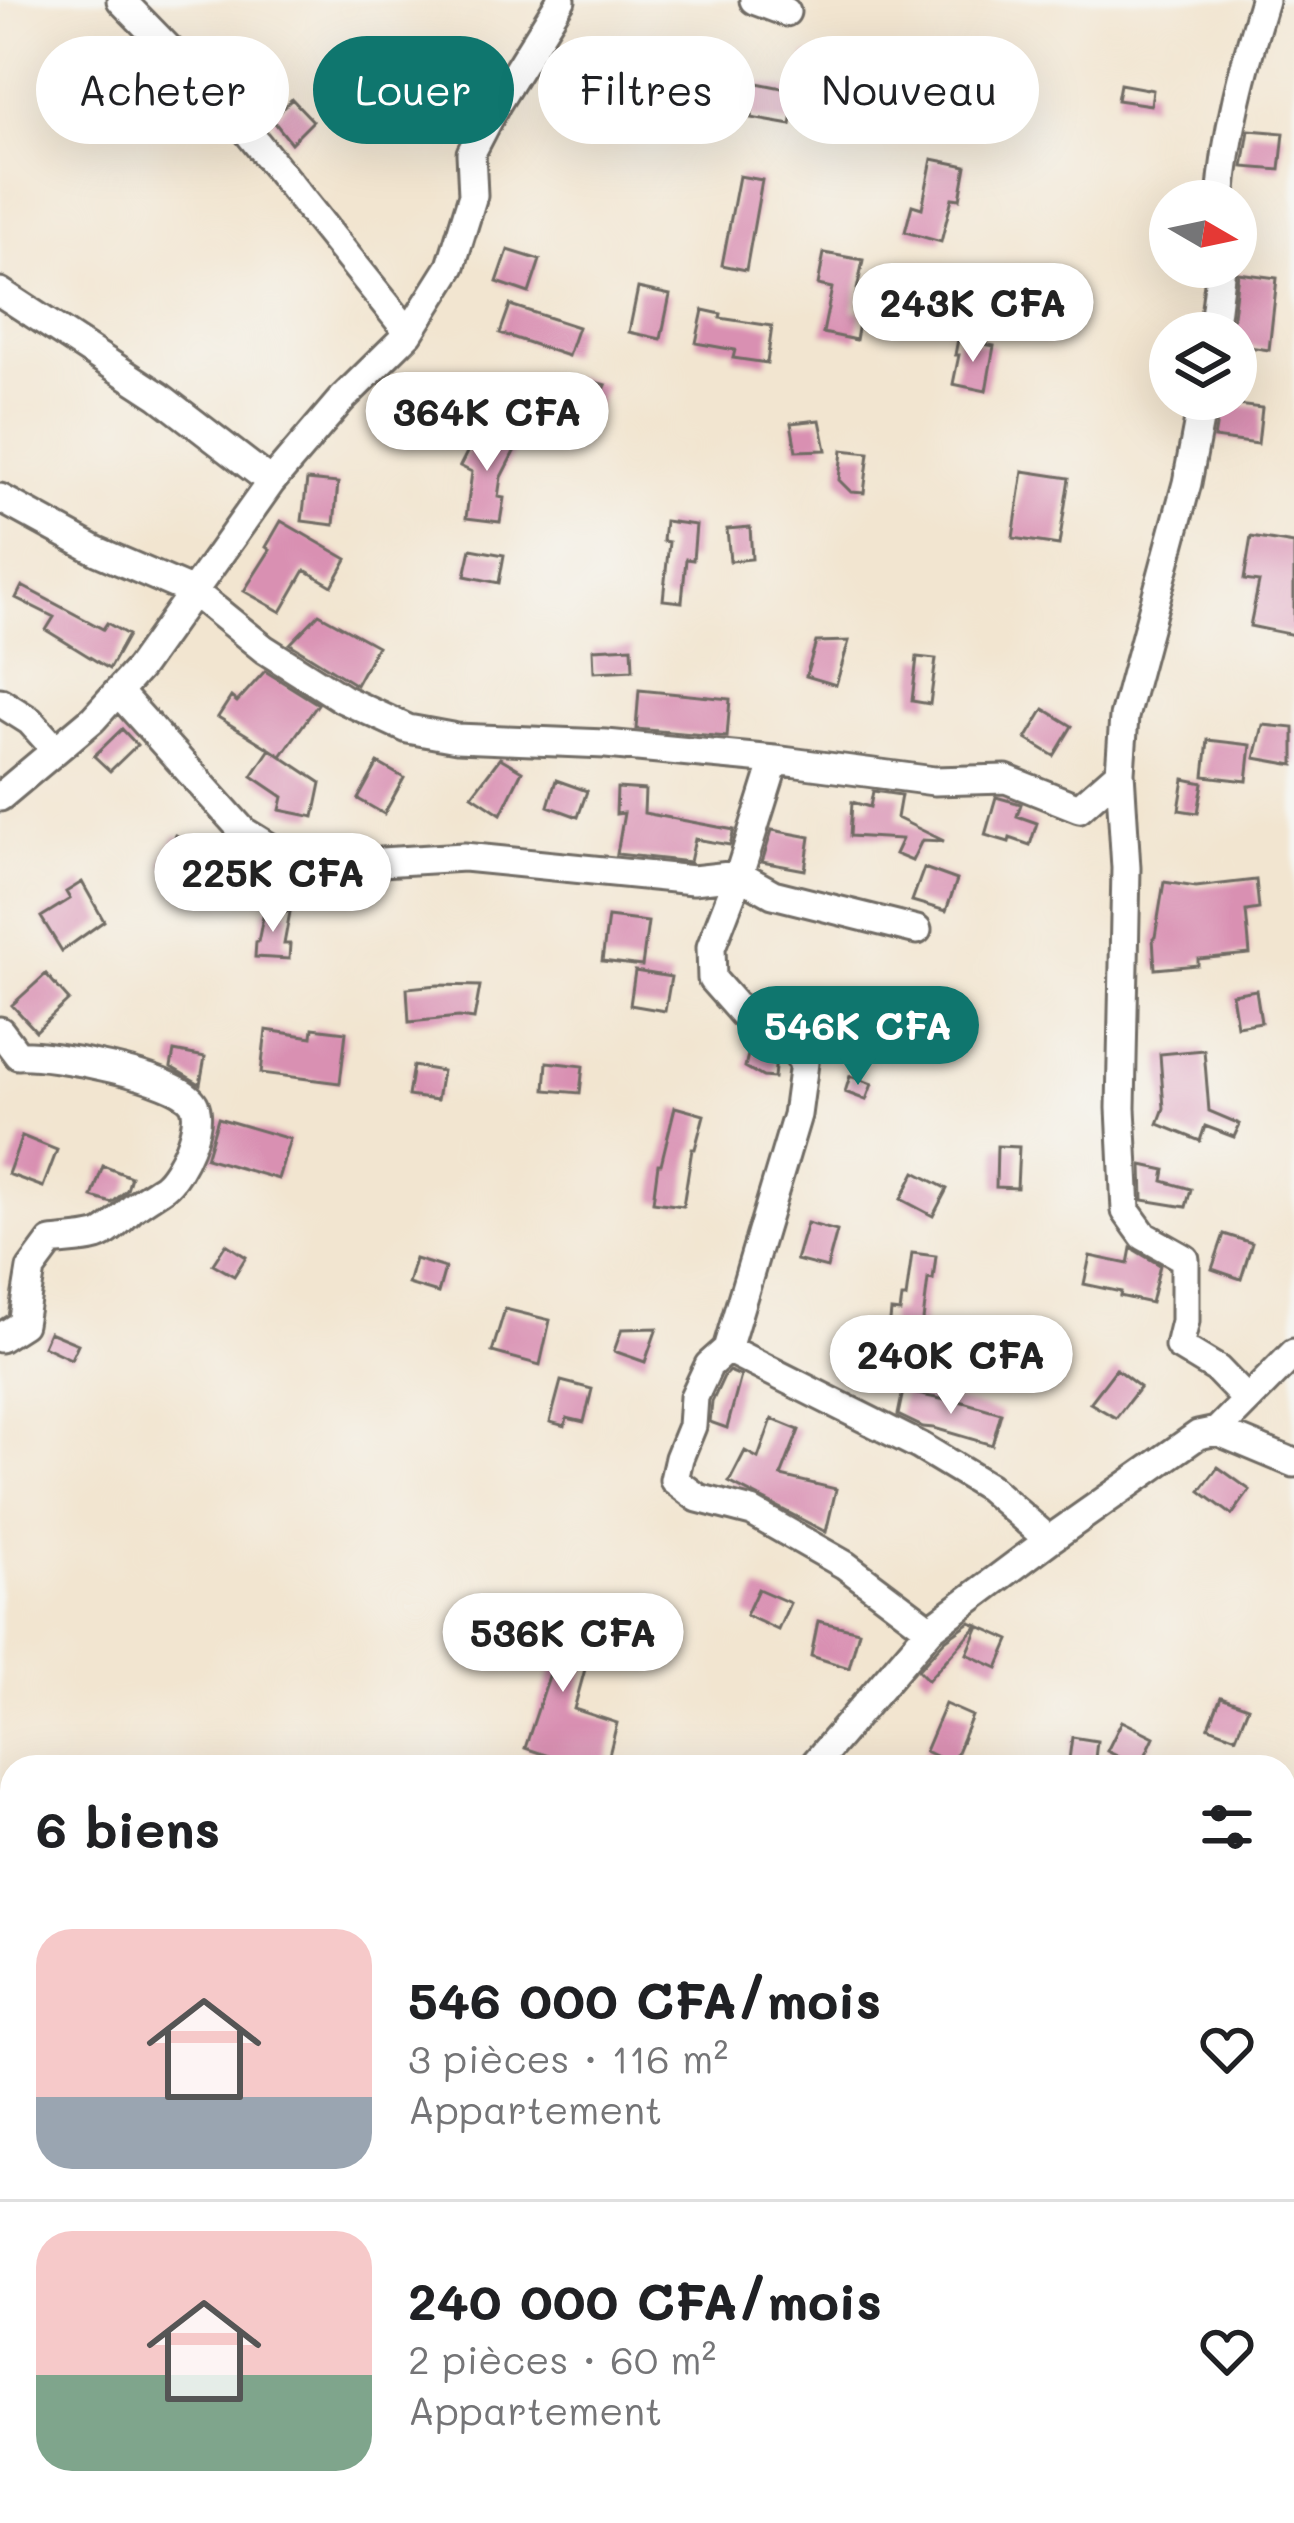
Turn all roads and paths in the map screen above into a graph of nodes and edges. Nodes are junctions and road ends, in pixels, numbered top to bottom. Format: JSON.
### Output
{"nodes":[{"id":1,"x":121,"y":0,"type":"edge"},
{"id":2,"x":561,"y":0,"type":"edge"},
{"id":3,"x":754,"y":0,"type":"edge"},
{"id":4,"x":1264,"y":0,"type":"edge"},
{"id":5,"x":786,"y":12,"type":"dead end"},
{"id":6,"x":1223,"y":180,"type":"edge"},
{"id":7,"x":0,"y":292,"type":"edge"},
{"id":8,"x":409,"y":333,"type":"junction"},
{"id":9,"x":1199,"y":420,"type":"edge"},
{"id":10,"x":271,"y":482,"type":"junction"},
{"id":11,"x":0,"y":499,"type":"edge"},
{"id":12,"x":195,"y":593,"type":"junction"},
{"id":13,"x":118,"y":692,"type":"junction"},
{"id":14,"x":0,"y":703,"type":"edge"},
{"id":15,"x":56,"y":750,"type":"junction"},
{"id":16,"x":775,"y":760,"type":"junction"},
{"id":17,"x":1120,"y":772,"type":"junction"},
{"id":18,"x":0,"y":797,"type":"edge"},
{"id":19,"x":739,"y":875,"type":"junction"},
{"id":20,"x":917,"y":930,"type":"dead end"},
{"id":21,"x":0,"y":1031,"type":"edge"},
{"id":22,"x":0,"y":1338,"type":"edge"},
{"id":23,"x":727,"y":1349,"type":"junction"},
{"id":24,"x":1294,"y":1353,"type":"edge"},
{"id":25,"x":1247,"y":1400,"type":"junction"},
{"id":26,"x":1217,"y":1431,"type":"junction"},
{"id":27,"x":1294,"y":1463,"type":"edge"},
{"id":28,"x":1048,"y":1540,"type":"junction"},
{"id":29,"x":930,"y":1630,"type":"junction"},
{"id":30,"x":822,"y":1755,"type":"edge"}],
"edges":[{"from":1,"to":8,"type":"street"},
{"from":2,"to":8,"type":"street"},
{"from":3,"to":5,"type":"street"},
{"from":4,"to":6,"type":"street"},
{"from":7,"to":10,"type":"street"},
{"from":8,"to":10,"type":"street"},
{"from":9,"to":17,"type":"street"},
{"from":10,"to":12,"type":"street"},
{"from":11,"to":12,"type":"street"},
{"from":12,"to":13,"type":"street"},
{"from":12,"to":16,"type":"street"},
{"from":13,"to":15,"type":"street"},
{"from":13,"to":19,"type":"street"},
{"from":14,"to":15,"type":"street"},
{"from":15,"to":18,"type":"street"},
{"from":16,"to":17,"type":"street"},
{"from":16,"to":19,"type":"street"},
{"from":17,"to":25,"type":"street"},
{"from":19,"to":20,"type":"street"},
{"from":19,"to":23,"type":"street"},
{"from":21,"to":22,"type":"street"},
{"from":23,"to":28,"type":"street"},
{"from":23,"to":29,"type":"street"},
{"from":24,"to":25,"type":"street"},
{"from":25,"to":26,"type":"street"},
{"from":26,"to":27,"type":"street"},
{"from":26,"to":28,"type":"street"},
{"from":28,"to":29,"type":"street"},
{"from":29,"to":30,"type":"street"}]}
